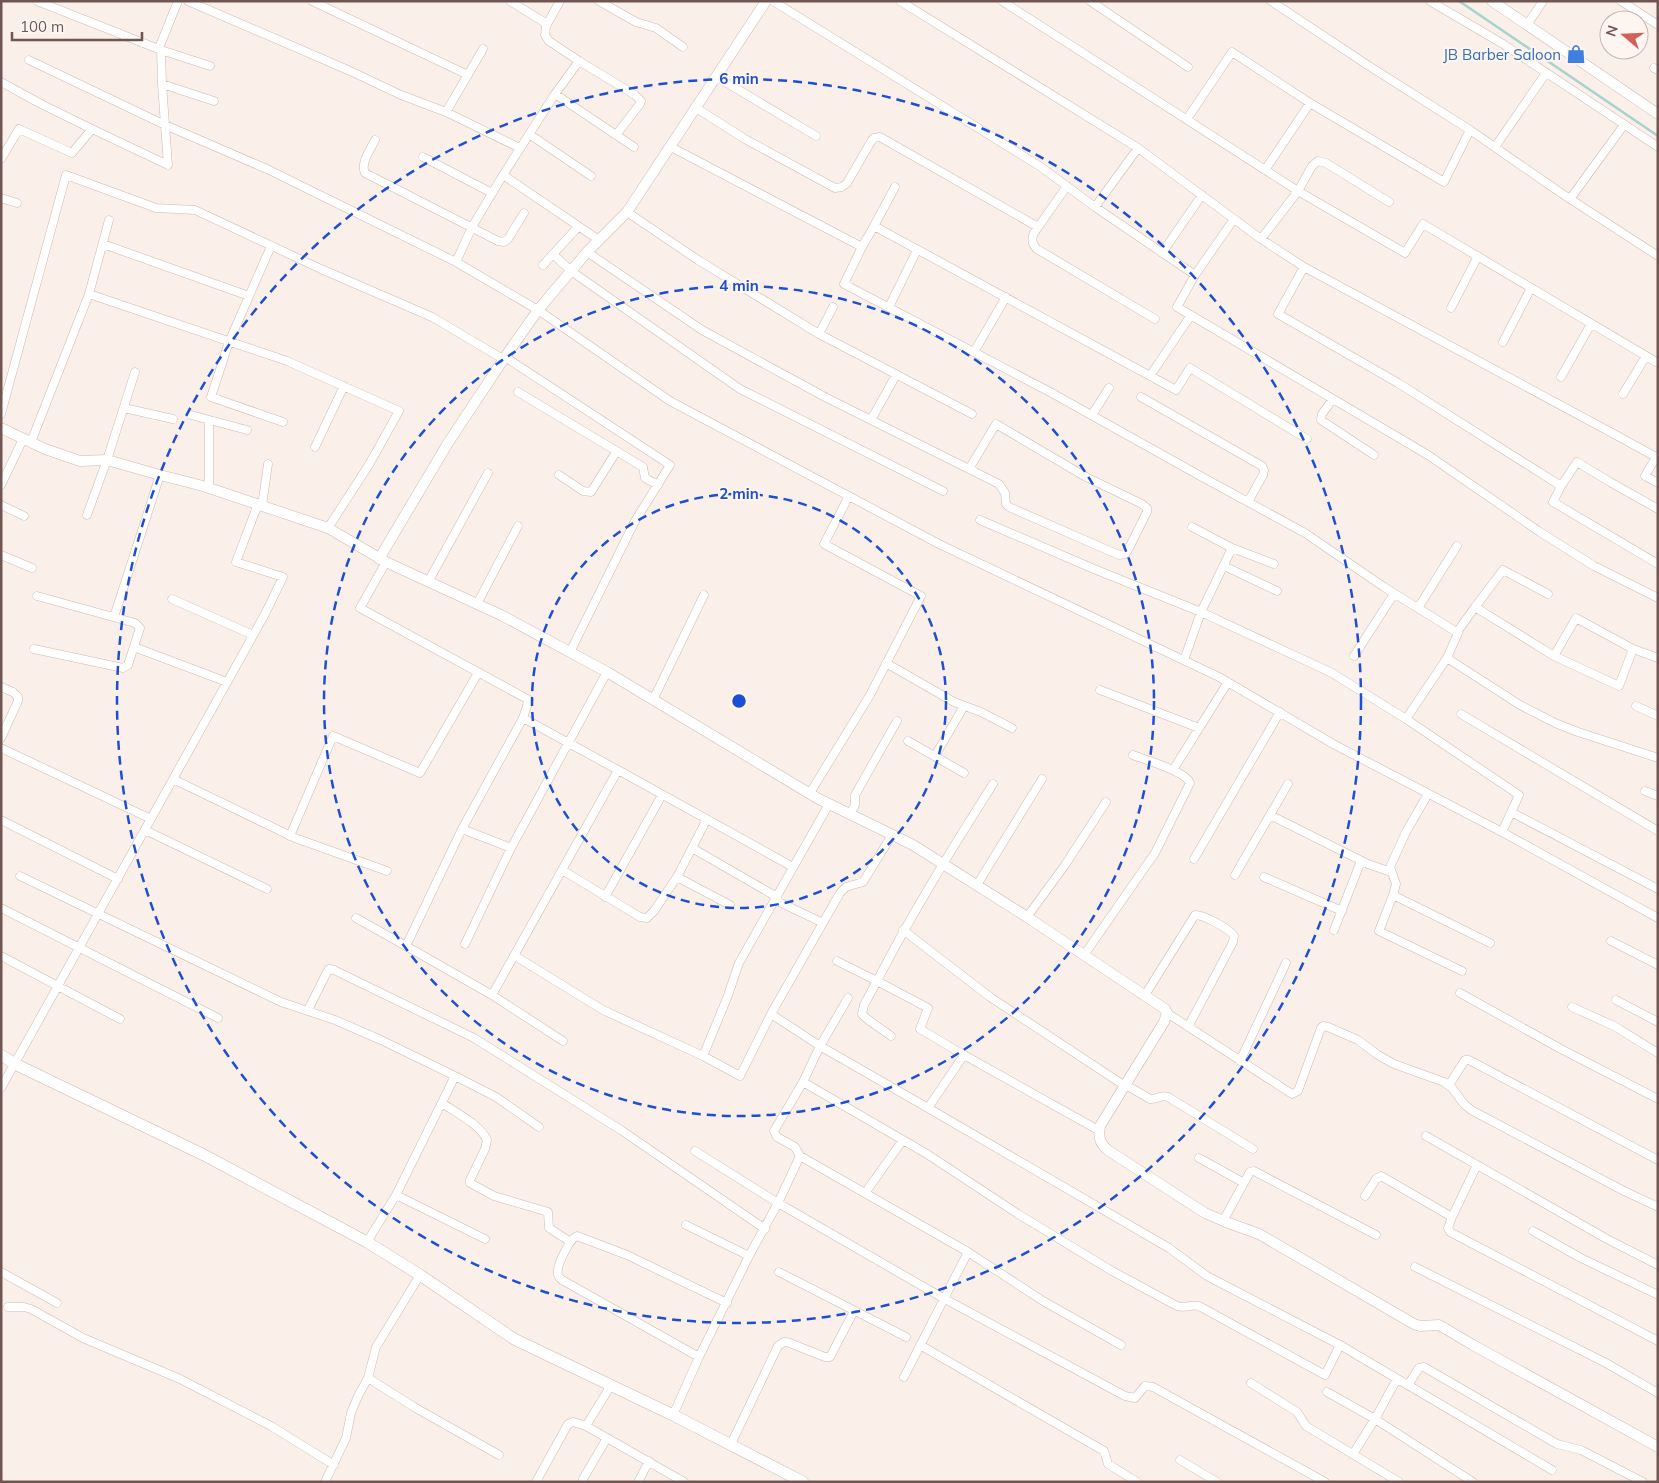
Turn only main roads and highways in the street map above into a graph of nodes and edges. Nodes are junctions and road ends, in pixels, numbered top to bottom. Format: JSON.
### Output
{"nodes":[{"id":1,"x":1,"y":1055,"type":"edge"},
{"id":2,"x":803,"y":1482,"type":"edge"}],
"edges":[{"from":1,"to":2,"type":"main road"}]}
